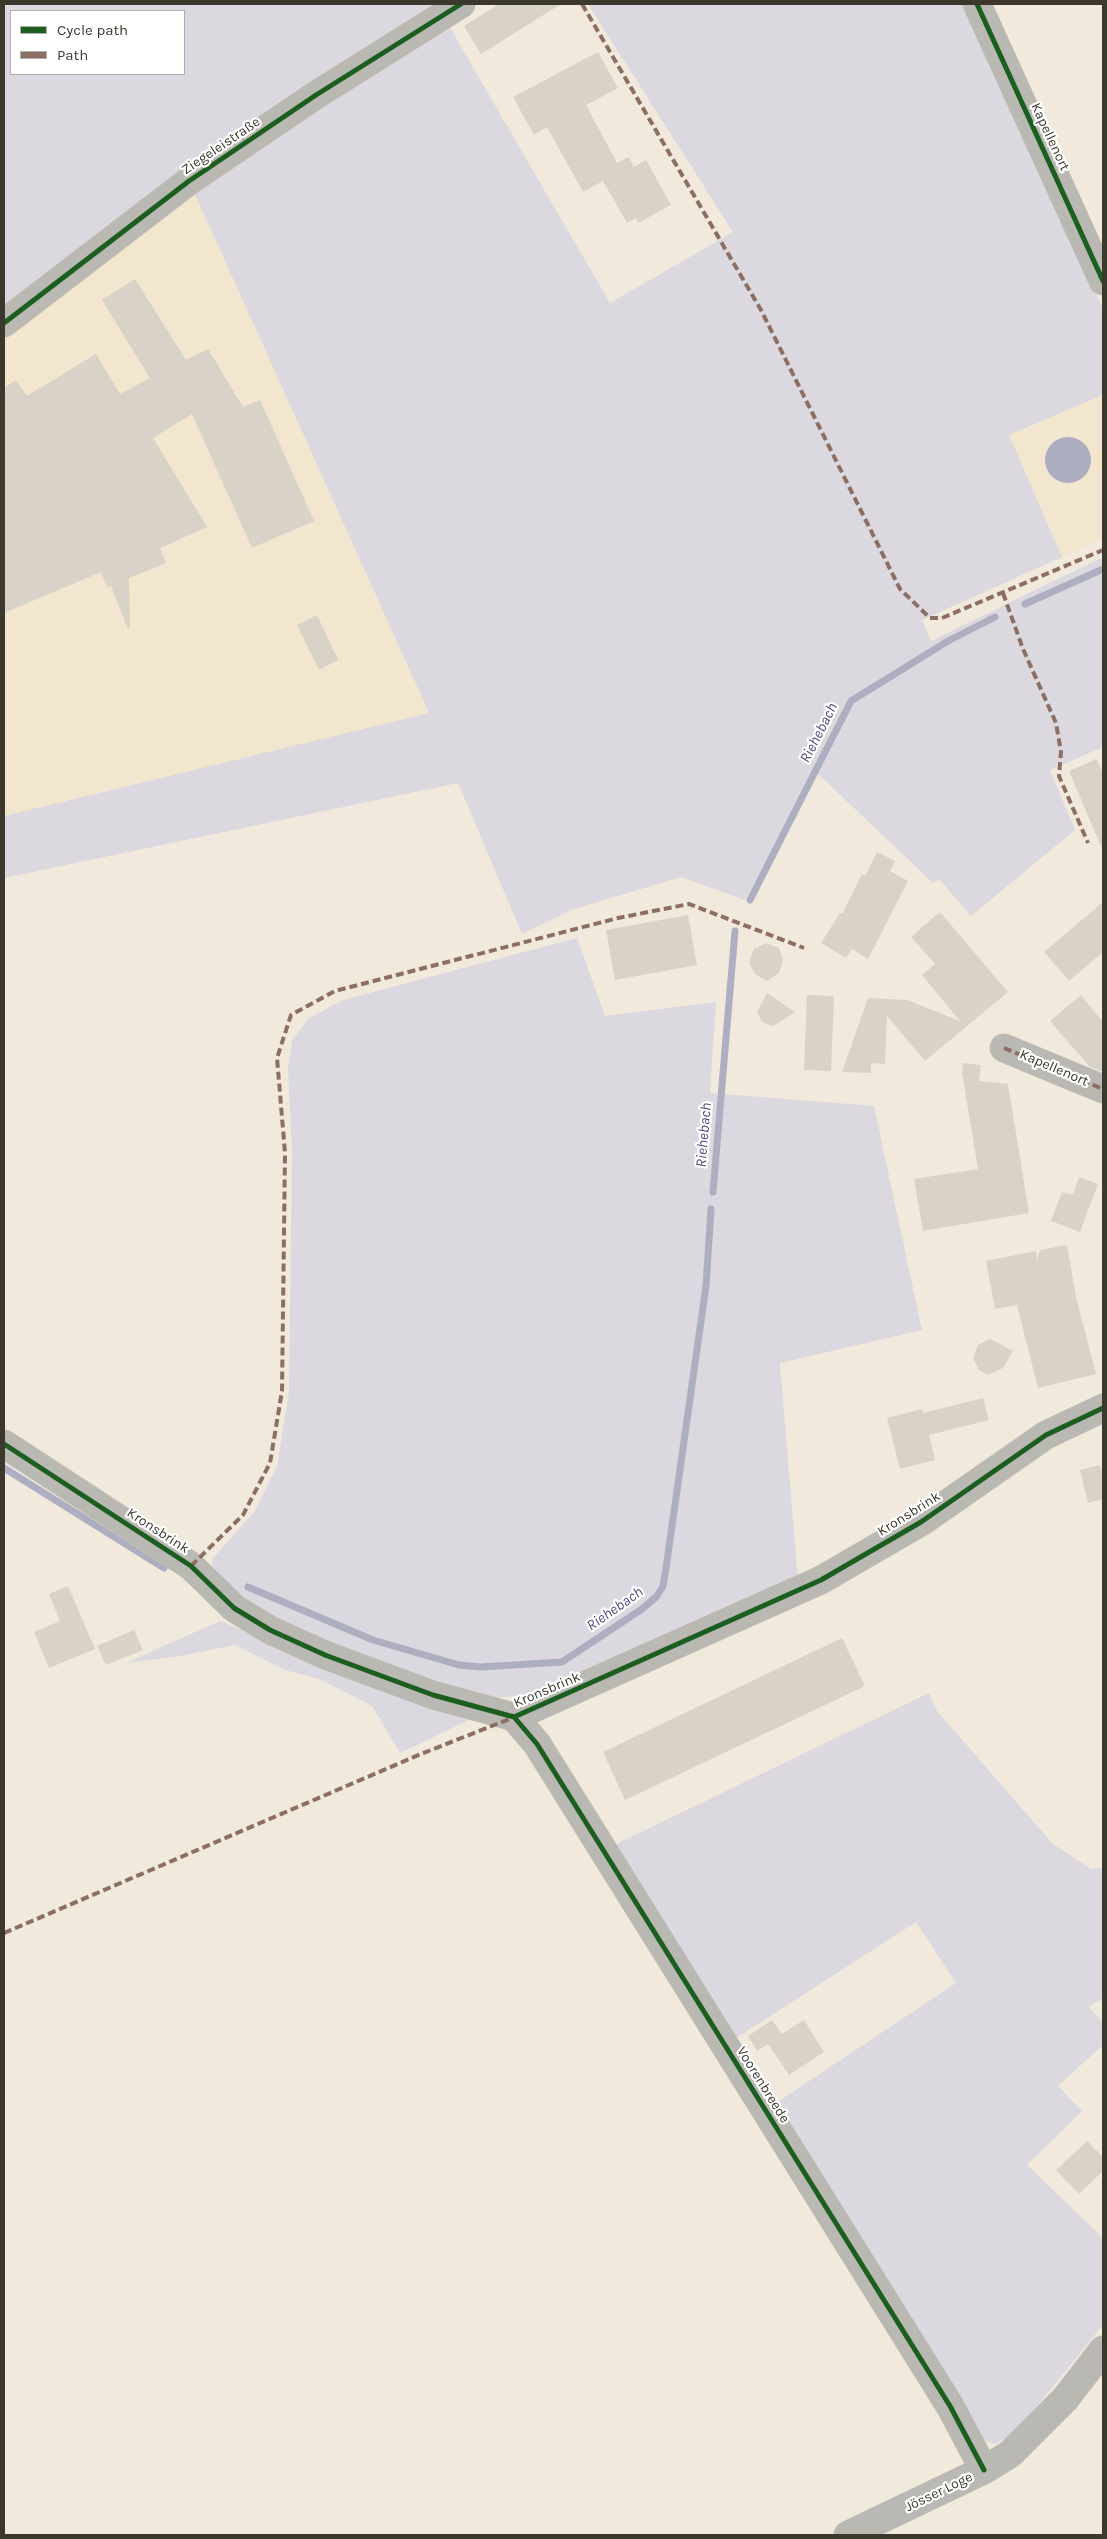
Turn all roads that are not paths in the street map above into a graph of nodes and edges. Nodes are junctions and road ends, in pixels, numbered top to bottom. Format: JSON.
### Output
{"nodes":[{"id":1,"x":461,"y":4,"type":"edge"},
{"id":2,"x":977,"y":4,"type":"edge"},
{"id":3,"x":1103,"y":280,"type":"edge"},
{"id":4,"x":4,"y":323,"type":"edge"},
{"id":5,"x":1004,"y":1048,"type":"dead end"},
{"id":6,"x":1103,"y":1089,"type":"edge"},
{"id":7,"x":1103,"y":1408,"type":"edge"},
{"id":8,"x":4,"y":1444,"type":"edge"},
{"id":9,"x":514,"y":1717,"type":"junction"},
{"id":10,"x":1103,"y":2350,"type":"edge"},
{"id":11,"x":984,"y":2470,"type":"junction"},
{"id":12,"x":848,"y":2535,"type":"edge"}],
"edges":[{"from":1,"to":4,"type":"street","name":"Ziegeleistraße"},
{"from":2,"to":3,"type":"street","name":"Kapellenort"},
{"from":5,"to":6,"type":"street","name":"Kapellenort"},
{"from":7,"to":9,"type":"street","name":"Kronsbrink"},
{"from":8,"to":9,"type":"street","name":"Kronsbrink"},
{"from":9,"to":11,"type":"street","name":"Voorenbreede"},
{"from":10,"to":11,"type":"street","name":"Jösser Loge"},
{"from":11,"to":12,"type":"street","name":"Jösser Loge"}]}
